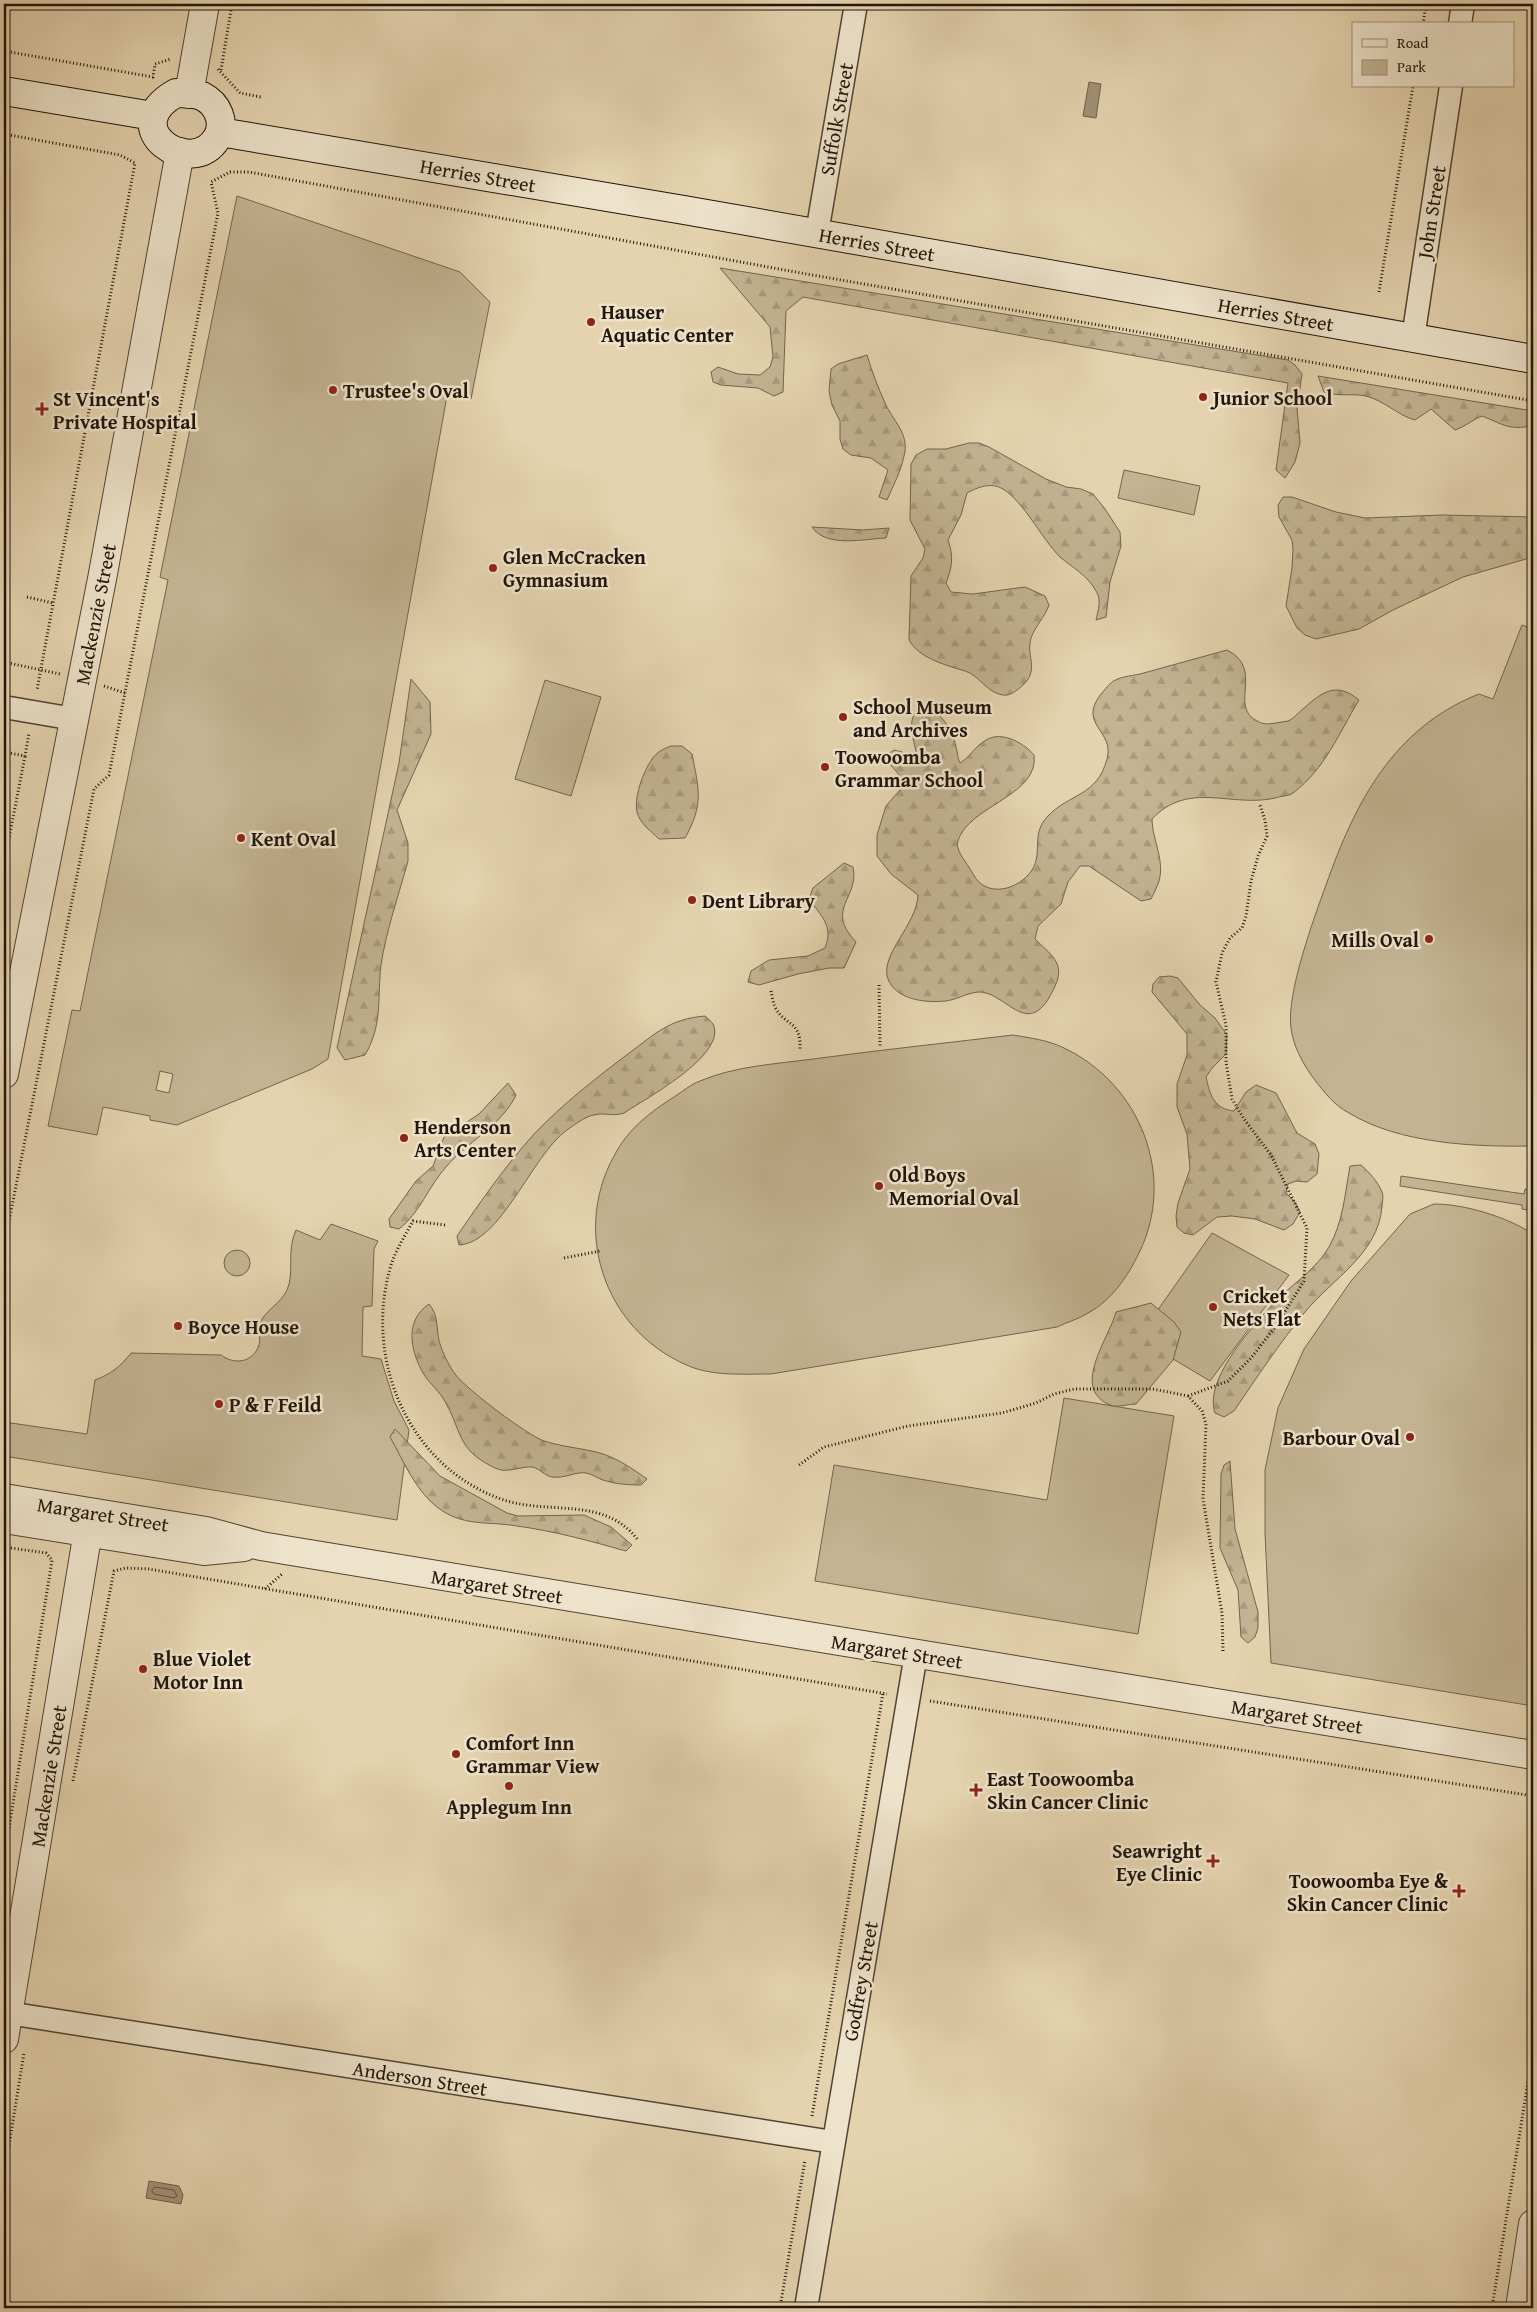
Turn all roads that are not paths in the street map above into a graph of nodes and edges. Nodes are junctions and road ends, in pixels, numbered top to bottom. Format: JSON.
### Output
{"nodes":[{"id":1,"x":205,"y":4,"type":"edge"},
{"id":2,"x":856,"y":4,"type":"edge"},
{"id":3,"x":1464,"y":4,"type":"edge"},
{"id":4,"x":1460,"y":22,"type":"edge"},
{"id":5,"x":1451,"y":88,"type":"edge"},
{"id":6,"x":4,"y":91,"type":"edge"},
{"id":7,"x":188,"y":94,"type":"junction"},
{"id":8,"x":153,"y":116,"type":"junction"},
{"id":9,"x":220,"y":132,"type":"junction"},
{"id":10,"x":180,"y":152,"type":"junction"},
{"id":11,"x":817,"y":233,"type":"junction"},
{"id":12,"x":1413,"y":338,"type":"junction"},
{"id":13,"x":1533,"y":359,"type":"edge"},
{"id":14,"x":4,"y":707,"type":"edge"},
{"id":15,"x":74,"y":719,"type":"junction"},
{"id":16,"x":4,"y":1074,"type":"edge"},
{"id":17,"x":4,"y":1498,"type":"edge"},
{"id":18,"x":4,"y":1518,"type":"edge"},
{"id":19,"x":90,"y":1523,"type":"junction"},
{"id":20,"x":916,"y":1654,"type":"junction"},
{"id":21,"x":1533,"y":1755,"type":"edge"},
{"id":22,"x":6,"y":2026,"type":"edge"},
{"id":23,"x":833,"y":2142,"type":"junction"},
{"id":24,"x":1533,"y":2224,"type":"edge"},
{"id":25,"x":806,"y":2308,"type":"edge"},
{"id":26,"x":1520,"y":2308,"type":"edge"}],
"edges":[{"from":1,"to":7,"type":"street"},
{"from":2,"to":11,"type":"street","name":"Suffolk Street"},
{"from":3,"to":4,"type":"street"},
{"from":5,"to":12,"type":"street","name":"John Street"},
{"from":6,"to":8,"type":"street"},
{"from":7,"to":8,"type":"street"},
{"from":7,"to":9,"type":"street"},
{"from":8,"to":10,"type":"street"},
{"from":9,"to":10,"type":"street"},
{"from":9,"to":11,"type":"street","name":"Herries Street"},
{"from":10,"to":15,"type":"street","name":"Mackenzie Street"},
{"from":11,"to":12,"type":"street","name":"Herries Street"},
{"from":12,"to":13,"type":"street","name":"Herries Street"},
{"from":14,"to":15,"type":"street"},
{"from":15,"to":16,"type":"street","name":"Mackenzie Street"},
{"from":17,"to":19,"type":"street","name":"Margaret Street"},
{"from":18,"to":19,"type":"street","name":"Margaret Street"},
{"from":19,"to":20,"type":"street","name":"Margaret Street"},
{"from":19,"to":22,"type":"street","name":"Mackenzie Street"},
{"from":20,"to":21,"type":"street","name":"Margaret Street"},
{"from":20,"to":23,"type":"street","name":"Godfrey Street"},
{"from":22,"to":23,"type":"street","name":"Anderson Street"},
{"from":23,"to":25,"type":"street","name":"Godfrey Street"},
{"from":24,"to":26,"type":"street"}]}
